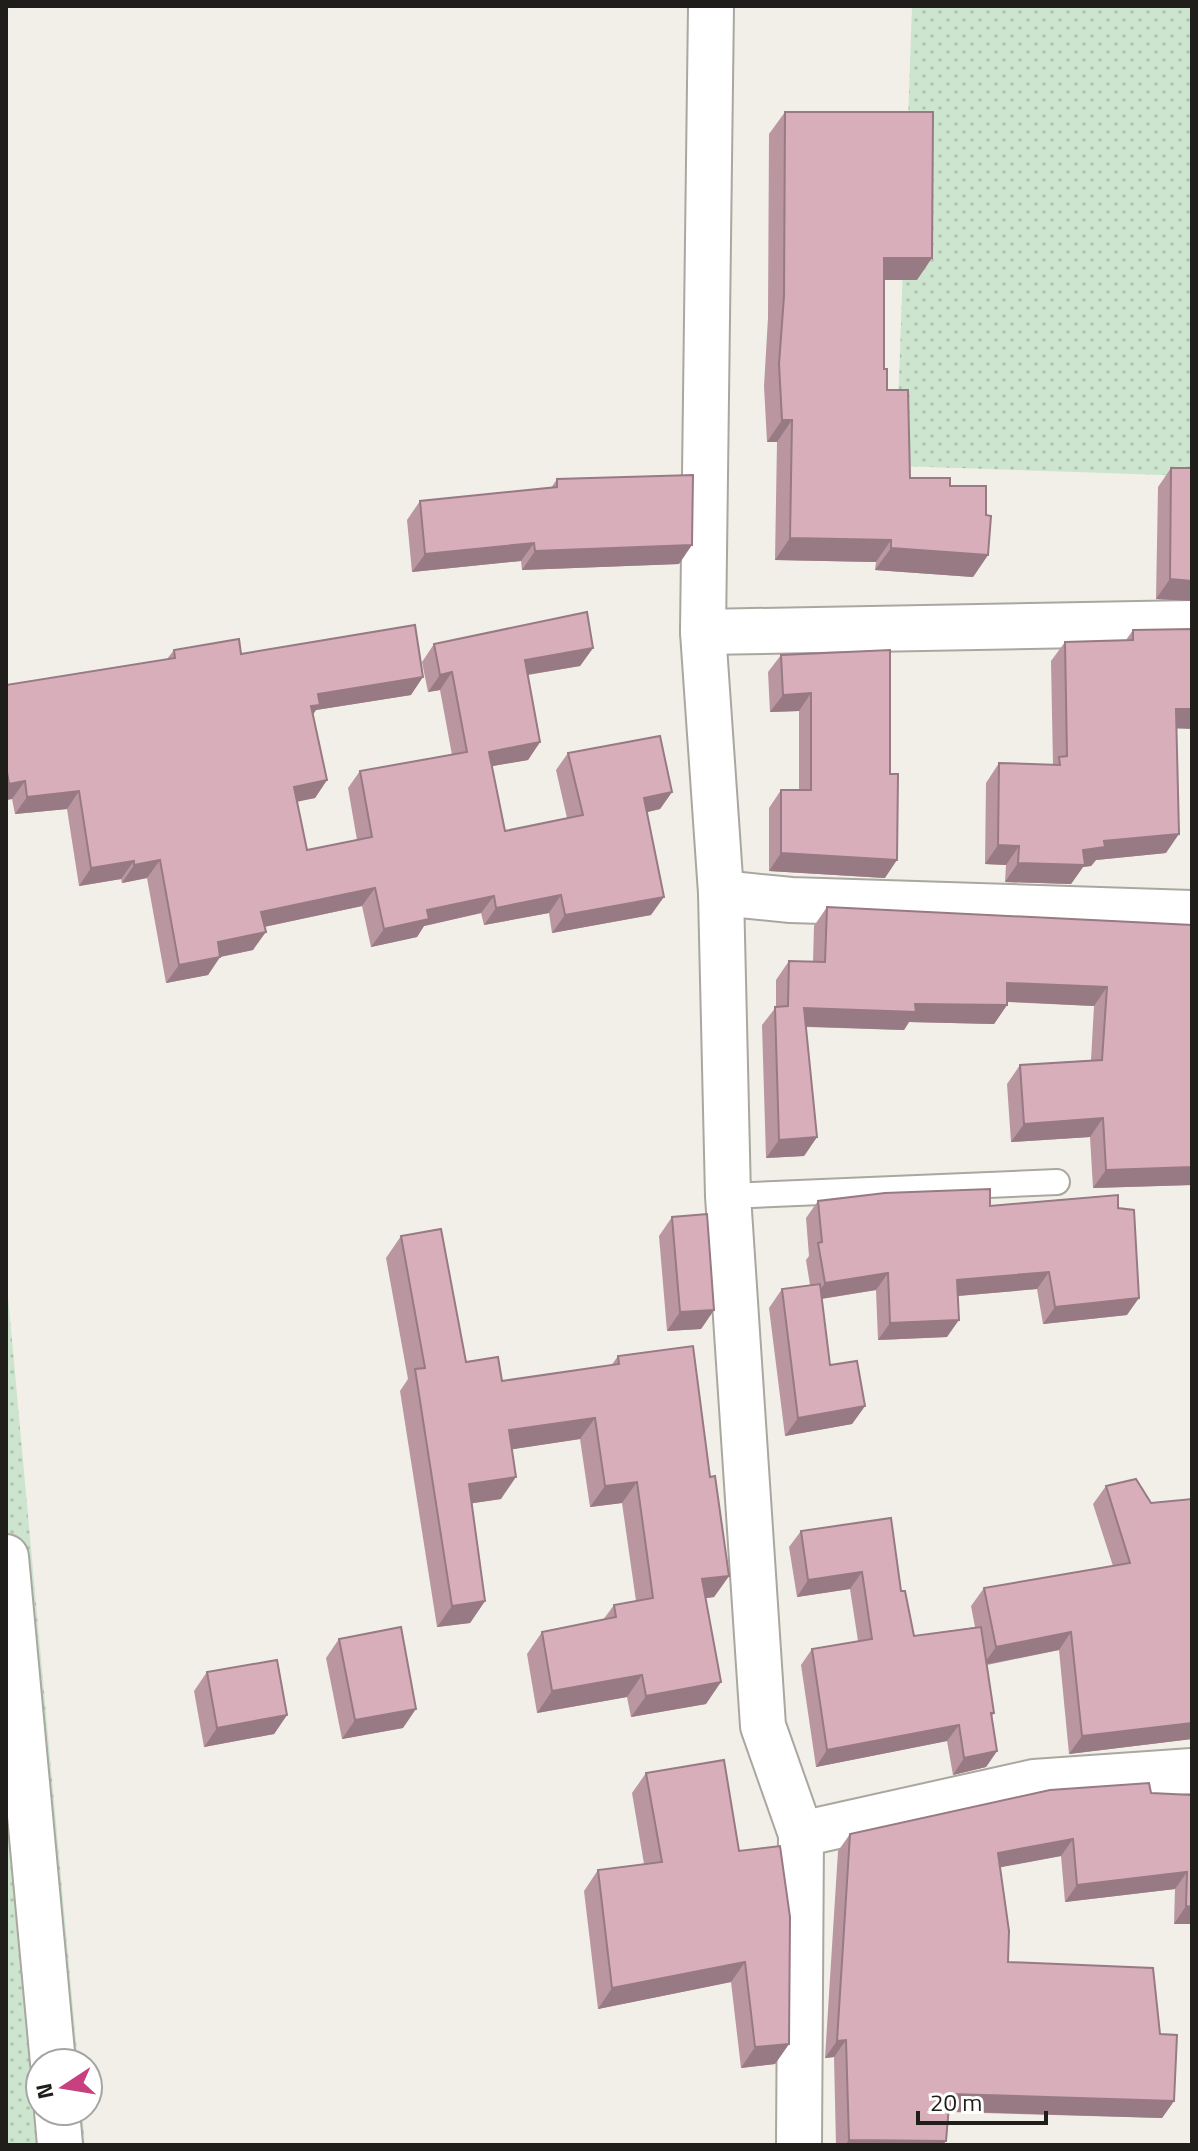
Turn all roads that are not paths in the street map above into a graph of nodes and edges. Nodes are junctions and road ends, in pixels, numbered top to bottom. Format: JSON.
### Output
{"nodes":[{"id":1,"x":711,"y":6,"type":"edge"},
{"id":2,"x":1192,"y":623,"type":"edge"},
{"id":3,"x":703,"y":632,"type":"junction"},
{"id":4,"x":721,"y":893,"type":"junction"},
{"id":5,"x":1192,"y":913,"type":"edge"},
{"id":6,"x":1057,"y":1182,"type":"dead end"},
{"id":7,"x":728,"y":1196,"type":"junction"},
{"id":8,"x":6,"y":1557,"type":"edge"},
{"id":9,"x":1192,"y":1771,"type":"edge"},
{"id":10,"x":801,"y":1834,"type":"junction"},
{"id":11,"x":52,"y":2047,"type":"edge"},
{"id":12,"x":799,"y":2145,"type":"edge"}],
"edges":[{"from":1,"to":3,"type":"street"},
{"from":2,"to":3,"type":"street"},
{"from":3,"to":4,"type":"street"},
{"from":4,"to":5,"type":"street"},
{"from":4,"to":7,"type":"street"},
{"from":6,"to":7,"type":"lane"},
{"from":7,"to":10,"type":"street"},
{"from":8,"to":11,"type":"street"},
{"from":9,"to":10,"type":"street"},
{"from":10,"to":12,"type":"street"}]}
